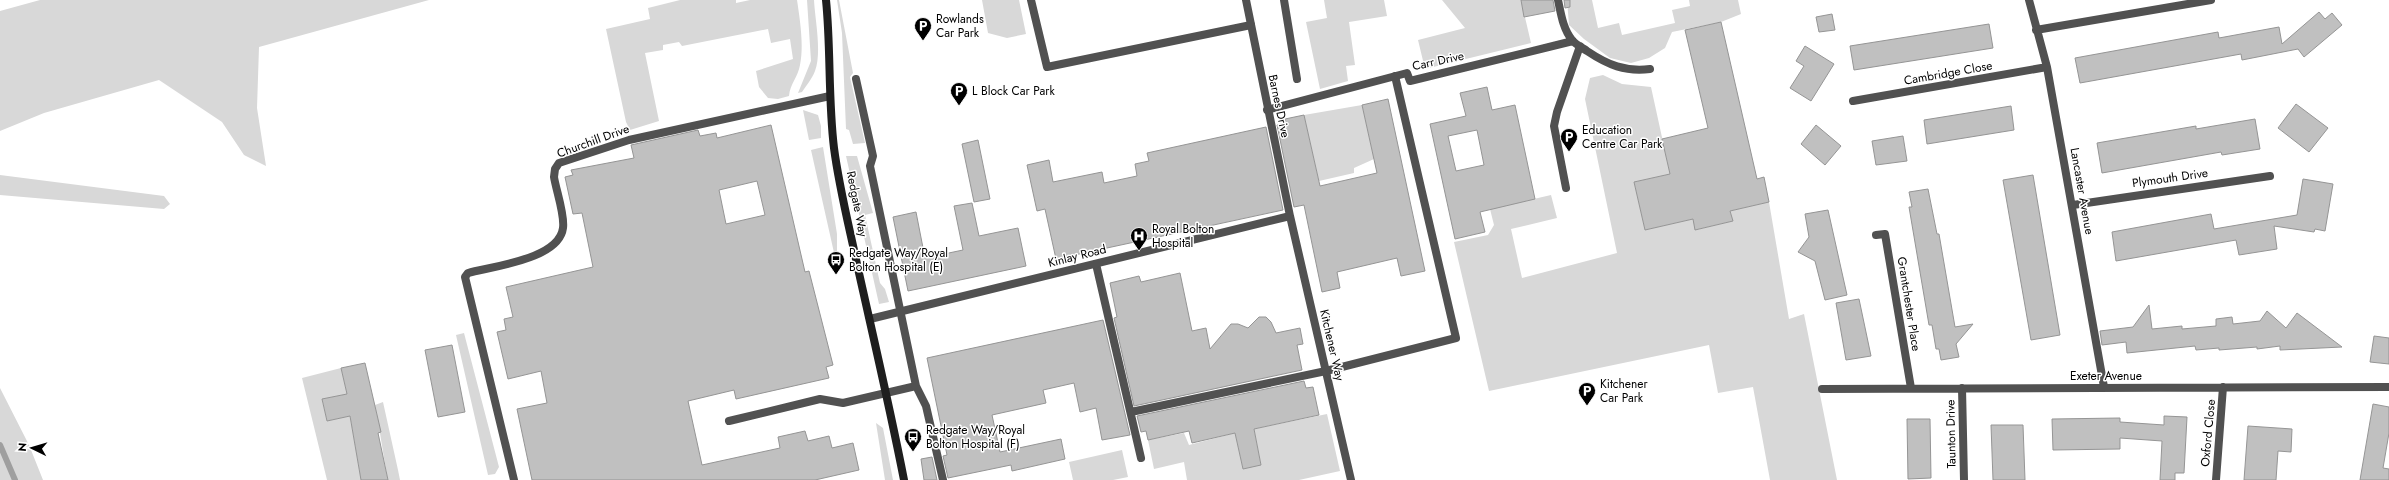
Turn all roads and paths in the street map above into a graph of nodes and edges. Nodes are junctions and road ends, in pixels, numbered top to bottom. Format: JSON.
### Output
{"nodes":[{"id":1,"x":826,"y":0,"type":"edge"},
{"id":2,"x":1031,"y":0,"type":"edge"},
{"id":3,"x":1246,"y":0,"type":"edge"},
{"id":4,"x":1284,"y":0,"type":"edge"},
{"id":5,"x":1558,"y":0,"type":"edge"},
{"id":6,"x":2029,"y":0,"type":"edge"},
{"id":7,"x":2211,"y":0,"type":"edge"},
{"id":8,"x":1251,"y":25,"type":"junction"},
{"id":9,"x":2036,"y":30,"type":"junction"},
{"id":10,"x":1573,"y":41,"type":"junction"},
{"id":11,"x":1580,"y":46,"type":"junction"},
{"id":12,"x":2047,"y":67,"type":"junction"},
{"id":13,"x":1650,"y":69,"type":"dead end"},
{"id":14,"x":1395,"y":76,"type":"junction"},
{"id":15,"x":856,"y":79,"type":"dead end"},
{"id":16,"x":1297,"y":79,"type":"dead end"},
{"id":17,"x":830,"y":96,"type":"junction"},
{"id":18,"x":1853,"y":102,"type":"dead end"},
{"id":19,"x":1267,"y":110,"type":"junction"},
{"id":20,"x":2270,"y":176,"type":"dead end"},
{"id":21,"x":1566,"y":188,"type":"dead end"},
{"id":22,"x":2073,"y":205,"type":"junction"},
{"id":23,"x":1290,"y":216,"type":"junction"},
{"id":24,"x":1876,"y":235,"type":"dead end"},
{"id":25,"x":1096,"y":264,"type":"junction"},
{"id":26,"x":900,"y":312,"type":"junction"},
{"id":27,"x":870,"y":319,"type":"junction"},
{"id":28,"x":1326,"y":371,"type":"junction"},
{"id":29,"x":916,"y":386,"type":"junction"},
{"id":30,"x":2104,"y":387,"type":"junction"},
{"id":31,"x":2224,"y":387,"type":"junction"},
{"id":32,"x":2389,"y":387,"type":"edge"},
{"id":33,"x":1911,"y":388,"type":"junction"},
{"id":34,"x":1962,"y":388,"type":"junction"},
{"id":35,"x":1822,"y":389,"type":"dead end"},
{"id":36,"x":887,"y":393,"type":"junction"},
{"id":37,"x":1131,"y":412,"type":"junction"},
{"id":38,"x":729,"y":420,"type":"dead end"},
{"id":39,"x":1141,"y":458,"type":"dead end"},
{"id":40,"x":514,"y":480,"type":"edge"},
{"id":41,"x":904,"y":480,"type":"edge"},
{"id":42,"x":943,"y":480,"type":"edge"},
{"id":43,"x":1351,"y":480,"type":"edge"},
{"id":44,"x":1964,"y":480,"type":"edge"},
{"id":45,"x":2216,"y":480,"type":"edge"}],
"edges":[{"from":1,"to":17,"type":"street","name":"Redgate Way"},
{"from":2,"to":8,"type":"street"},
{"from":3,"to":8,"type":"street","name":"Barnes Drive"},
{"from":4,"to":16,"type":"street"},
{"from":5,"to":10,"type":"street"},
{"from":6,"to":9,"type":"street","name":"Lancaster Avenue"},
{"from":7,"to":9,"type":"street"},
{"from":8,"to":19,"type":"street","name":"Barnes Drive"},
{"from":9,"to":12,"type":"street","name":"Lancaster Avenue"},
{"from":10,"to":11,"type":"street"},
{"from":10,"to":14,"type":"street","name":"Carr Drive"},
{"from":11,"to":13,"type":"street"},
{"from":11,"to":21,"type":"street"},
{"from":12,"to":18,"type":"street","name":"Cambridge Close"},
{"from":12,"to":22,"type":"street","name":"Lancaster Avenue"},
{"from":14,"to":19,"type":"street"},
{"from":14,"to":28,"type":"street"},
{"from":15,"to":26,"type":"street"},
{"from":17,"to":27,"type":"street","name":"Redgate Way"},
{"from":17,"to":40,"type":"street","name":"Churchill Drive"},
{"from":19,"to":23,"type":"street","name":"Barnes Drive"},
{"from":20,"to":22,"type":"street","name":"Plymouth Drive"},
{"from":22,"to":30,"type":"street","name":"Lancaster Avenue"},
{"from":23,"to":25,"type":"street","name":"Kinlay Road"},
{"from":23,"to":28,"type":"street","name":"Kitchener Way"},
{"from":24,"to":33,"type":"street","name":"Grantchester Place"},
{"from":25,"to":26,"type":"street","name":"Kinlay Road"},
{"from":25,"to":37,"type":"street"},
{"from":26,"to":27,"type":"street","name":"Kinlay Road"},
{"from":26,"to":29,"type":"street"},
{"from":27,"to":36,"type":"street","name":"Redgate Way"},
{"from":28,"to":37,"type":"street"},
{"from":28,"to":43,"type":"street","name":"Kitchener Way"},
{"from":29,"to":36,"type":"street"},
{"from":29,"to":42,"type":"street"},
{"from":30,"to":31,"type":"street","name":"Exeter Avenue"},
{"from":30,"to":34,"type":"street","name":"Exeter Avenue"},
{"from":31,"to":32,"type":"street","name":"Exeter Avenue"},
{"from":31,"to":45,"type":"street","name":"Oxford Close"},
{"from":33,"to":34,"type":"street","name":"Exeter Avenue"},
{"from":33,"to":35,"type":"street","name":"Exeter Avenue"},
{"from":34,"to":44,"type":"street","name":"Taunton Drive"},
{"from":36,"to":38,"type":"street"},
{"from":36,"to":41,"type":"street","name":"Redgate Way"},
{"from":37,"to":39,"type":"street"}]}
